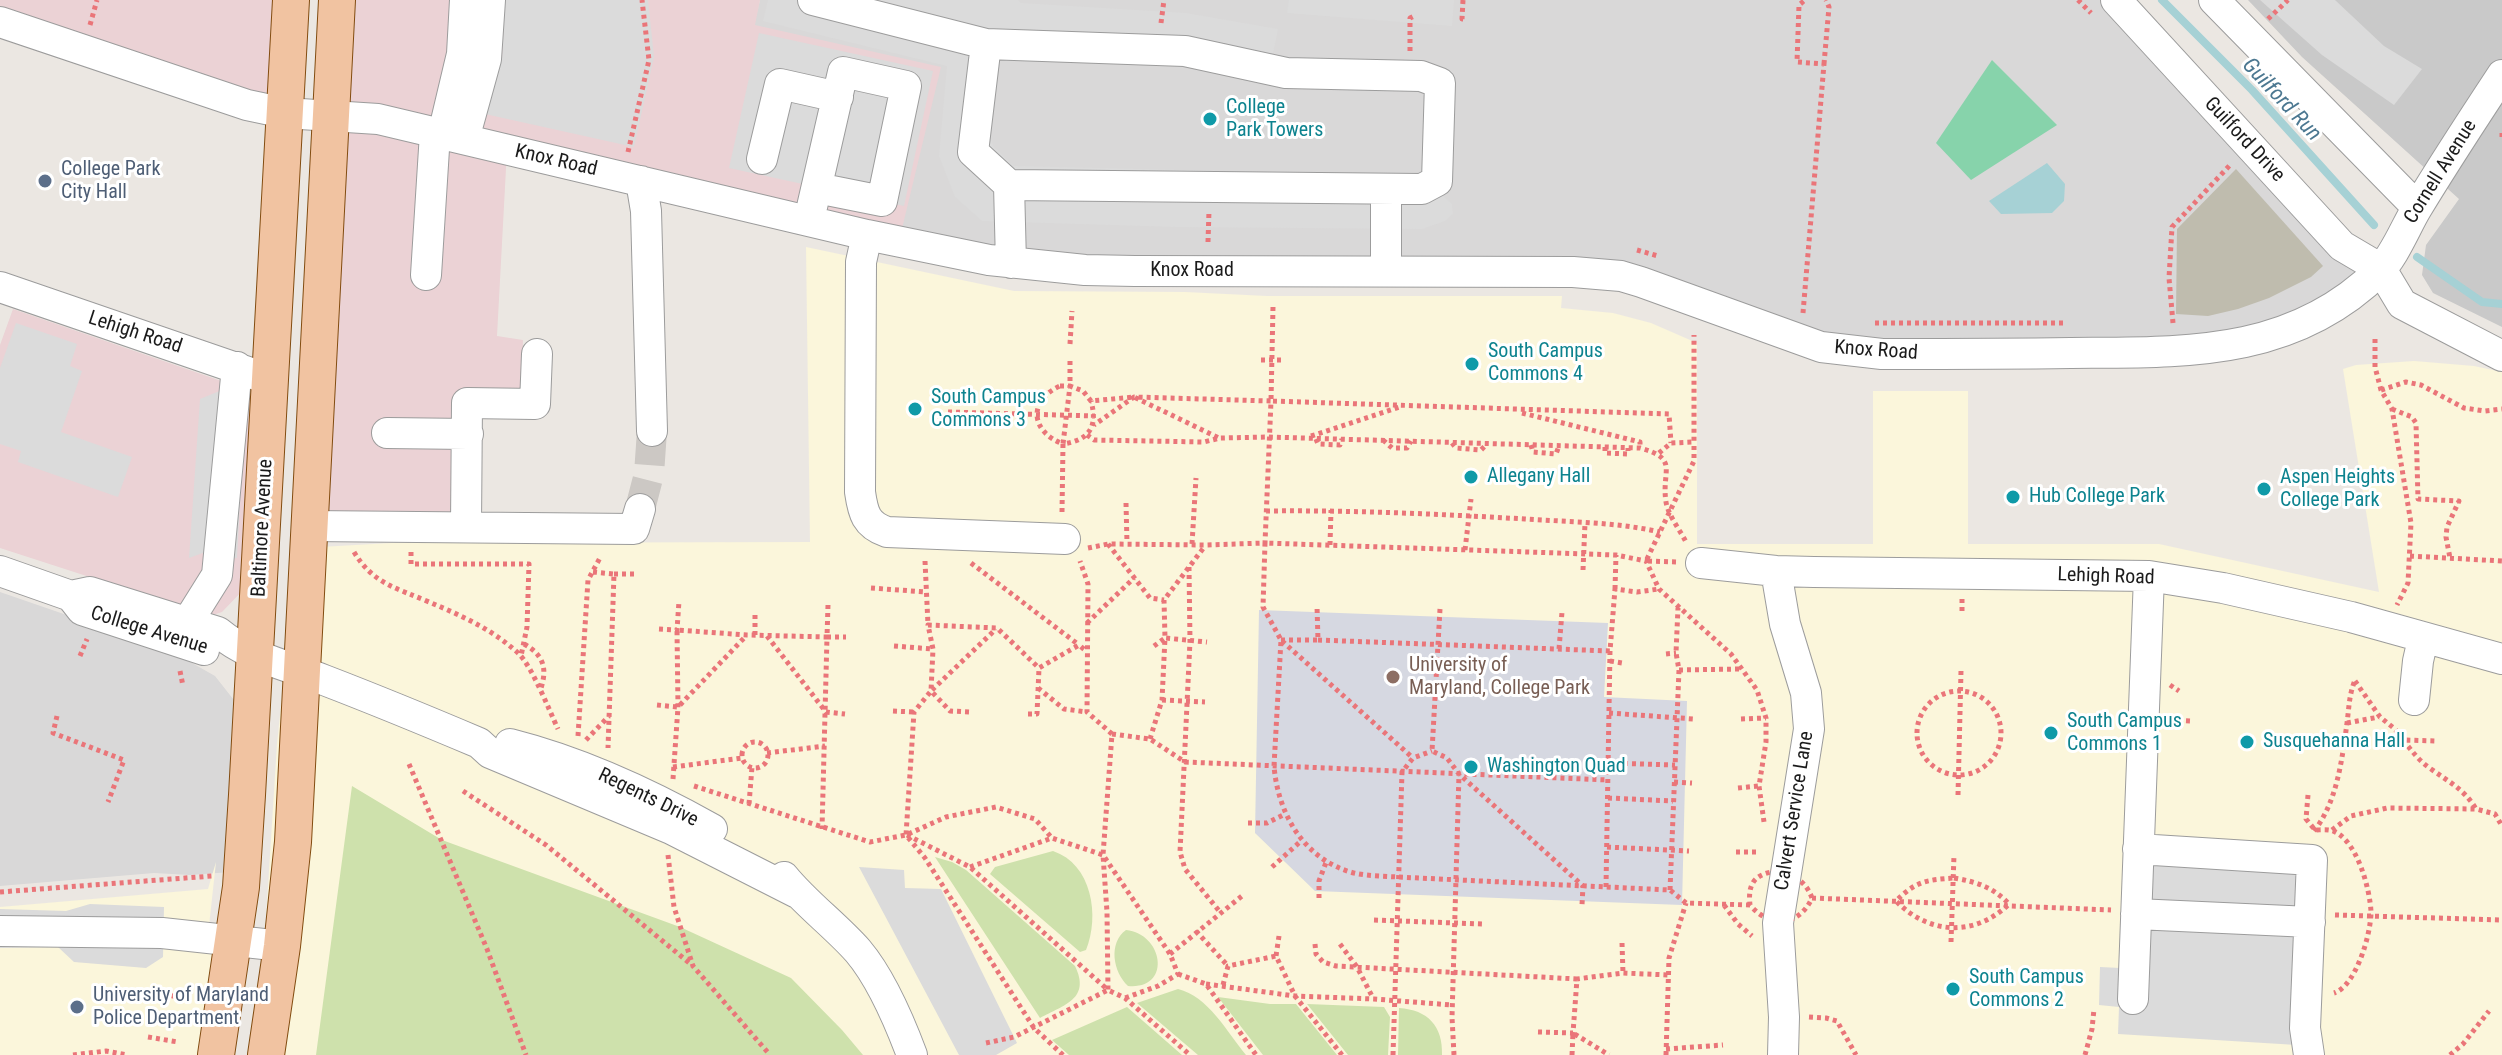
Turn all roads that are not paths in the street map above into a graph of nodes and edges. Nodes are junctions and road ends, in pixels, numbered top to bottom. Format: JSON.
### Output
{"nodes":[{"id":1,"x":291,"y":0,"type":"edge"},
{"id":2,"x":337,"y":0,"type":"edge"},
{"id":3,"x":465,"y":0,"type":"edge"},
{"id":4,"x":477,"y":0,"type":"edge"},
{"id":5,"x":490,"y":0,"type":"edge"},
{"id":6,"x":813,"y":0,"type":"edge"},
{"id":7,"x":2116,"y":0,"type":"edge"},
{"id":8,"x":2214,"y":0,"type":"edge"},
{"id":9,"x":0,"y":22,"type":"edge"},
{"id":10,"x":986,"y":44,"type":"junction"},
{"id":11,"x":2502,"y":75,"type":"edge"},
{"id":12,"x":838,"y":97,"type":"junction"},
{"id":13,"x":285,"y":113,"type":"junction"},
{"id":14,"x":330,"y":115,"type":"junction"},
{"id":15,"x":449,"y":136,"type":"junction"},
{"id":16,"x":762,"y":159,"type":"dead end"},
{"id":17,"x":641,"y":181,"type":"junction"},
{"id":18,"x":1009,"y":185,"type":"junction"},
{"id":19,"x":817,"y":188,"type":"junction"},
{"id":20,"x":1386,"y":189,"type":"junction"},
{"id":21,"x":2417,"y":207,"type":"junction"},
{"id":22,"x":809,"y":220,"type":"junction"},
{"id":23,"x":867,"y":235,"type":"junction"},
{"id":24,"x":1011,"y":263,"type":"junction"},
{"id":25,"x":2381,"y":269,"type":"junction"},
{"id":26,"x":1386,"y":271,"type":"junction"},
{"id":27,"x":426,"y":275,"type":"dead end"},
{"id":28,"x":0,"y":287,"type":"edge"},
{"id":29,"x":537,"y":354,"type":"dead end"},
{"id":30,"x":2502,"y":356,"type":"edge"},
{"id":31,"x":237,"y":367,"type":"junction"},
{"id":32,"x":271,"y":380,"type":"junction"},
{"id":33,"x":652,"y":431,"type":"tunnel mouth"},
{"id":34,"x":387,"y":433,"type":"dead end"},
{"id":35,"x":468,"y":434,"type":"junction"},
{"id":36,"x":640,"y":509,"type":"tunnel mouth"},
{"id":37,"x":466,"y":525,"type":"junction"},
{"id":38,"x":309,"y":526,"type":"junction"},
{"id":39,"x":1065,"y":539,"type":"road end"},
{"id":40,"x":1701,"y":563,"type":"road end"},
{"id":41,"x":0,"y":571,"type":"edge"},
{"id":42,"x":1776,"y":571,"type":"junction"},
{"id":43,"x":2149,"y":576,"type":"junction"},
{"id":44,"x":71,"y":596,"type":"junction"},
{"id":45,"x":187,"y":623,"type":"junction"},
{"id":46,"x":2423,"y":639,"type":"junction"},
{"id":47,"x":244,"y":650,"type":"junction"},
{"id":48,"x":2502,"y":659,"type":"edge"},
{"id":49,"x":303,"y":671,"type":"junction"},
{"id":50,"x":2414,"y":700,"type":"dead end"},
{"id":51,"x":2138,"y":849,"type":"junction"},
{"id":52,"x":2136,"y":914,"type":"junction"},
{"id":53,"x":2310,"y":922,"type":"junction"},
{"id":54,"x":0,"y":931,"type":"edge"},
{"id":55,"x":234,"y":941,"type":"junction"},
{"id":56,"x":282,"y":946,"type":"junction"},
{"id":57,"x":2133,"y":999,"type":"dead end"},
{"id":58,"x":216,"y":1055,"type":"edge"},
{"id":59,"x":266,"y":1055,"type":"edge"},
{"id":60,"x":912,"y":1055,"type":"edge"},
{"id":61,"x":1783,"y":1055,"type":"edge"},
{"id":62,"x":2309,"y":1055,"type":"edge"}],
"edges":[{"from":1,"to":13,"type":"main road","name":"Baltimore Avenue"},
{"from":2,"to":14,"type":"main road"},
{"from":3,"to":15,"type":"street"},
{"from":4,"to":15,"type":"street"},
{"from":5,"to":15,"type":"street"},
{"from":6,"to":10,"type":"street"},
{"from":7,"to":25,"type":"street","name":"Guilford Drive"},
{"from":8,"to":21,"type":"street"},
{"from":9,"to":13,"type":"street","name":"Knox Road"},
{"from":10,"to":18,"type":"street"},
{"from":10,"to":20,"type":"street"},
{"from":11,"to":21,"type":"street","name":"Cornell Avenue"},
{"from":12,"to":16,"type":"street"},
{"from":12,"to":19,"type":"street"},
{"from":12,"to":19,"type":"street"},
{"from":13,"to":14,"type":"street","name":"Knox Road"},
{"from":13,"to":32,"type":"main road","name":"Baltimore Avenue"},
{"from":14,"to":15,"type":"street","name":"Knox Road"},
{"from":14,"to":38,"type":"main road"},
{"from":15,"to":17,"type":"street","name":"Knox Road"},
{"from":15,"to":27,"type":"street"},
{"from":17,"to":22,"type":"street","name":"Knox Road"},
{"from":17,"to":33,"type":"street"},
{"from":18,"to":20,"type":"street"},
{"from":18,"to":24,"type":"street"},
{"from":19,"to":22,"type":"street"},
{"from":20,"to":26,"type":"street"},
{"from":21,"to":25,"type":"street","name":"Cornell Avenue"},
{"from":22,"to":23,"type":"street","name":"Knox Road"},
{"from":23,"to":24,"type":"street","name":"Knox Road"},
{"from":23,"to":39,"type":"street"},
{"from":24,"to":26,"type":"street","name":"Knox Road"},
{"from":25,"to":26,"type":"street","name":"Knox Road"},
{"from":25,"to":30,"type":"street"},
{"from":28,"to":31,"type":"street","name":"Lehigh Road"},
{"from":29,"to":35,"type":"street"},
{"from":31,"to":32,"type":"street","name":"Lehigh Road"},
{"from":31,"to":45,"type":"street"},
{"from":32,"to":47,"type":"main road","name":"Baltimore Avenue"},
{"from":34,"to":35,"type":"street"},
{"from":35,"to":37,"type":"street"},
{"from":36,"to":37,"type":"street"},
{"from":37,"to":38,"type":"street"},
{"from":38,"to":49,"type":"main road"},
{"from":40,"to":42,"type":"street","name":"Lehigh Road"},
{"from":41,"to":44,"type":"street","name":"College Avenue"},
{"from":42,"to":43,"type":"street","name":"Lehigh Road"},
{"from":42,"to":61,"type":"street","name":"Calvert Service Lane"},
{"from":43,"to":46,"type":"street","name":"Lehigh Road"},
{"from":43,"to":51,"type":"street"},
{"from":44,"to":45,"type":"street","name":"College Avenue"},
{"from":44,"to":47,"type":"street","name":"College Avenue"},
{"from":45,"to":47,"type":"street","name":"College Avenue"},
{"from":46,"to":48,"type":"street","name":"Lehigh Road"},
{"from":46,"to":50,"type":"street"},
{"from":47,"to":49,"type":"street","name":"Regents Drive"},
{"from":47,"to":55,"type":"main road","name":"Baltimore Avenue"},
{"from":49,"to":56,"type":"main road"},
{"from":49,"to":60,"type":"street","name":"Regents Drive"},
{"from":51,"to":52,"type":"street"},
{"from":51,"to":53,"type":"street"},
{"from":52,"to":53,"type":"street"},
{"from":52,"to":57,"type":"street"},
{"from":53,"to":62,"type":"street"},
{"from":54,"to":55,"type":"street"},
{"from":55,"to":56,"type":"street"},
{"from":55,"to":58,"type":"main road","name":"Baltimore Avenue"},
{"from":56,"to":59,"type":"main road"}]}
